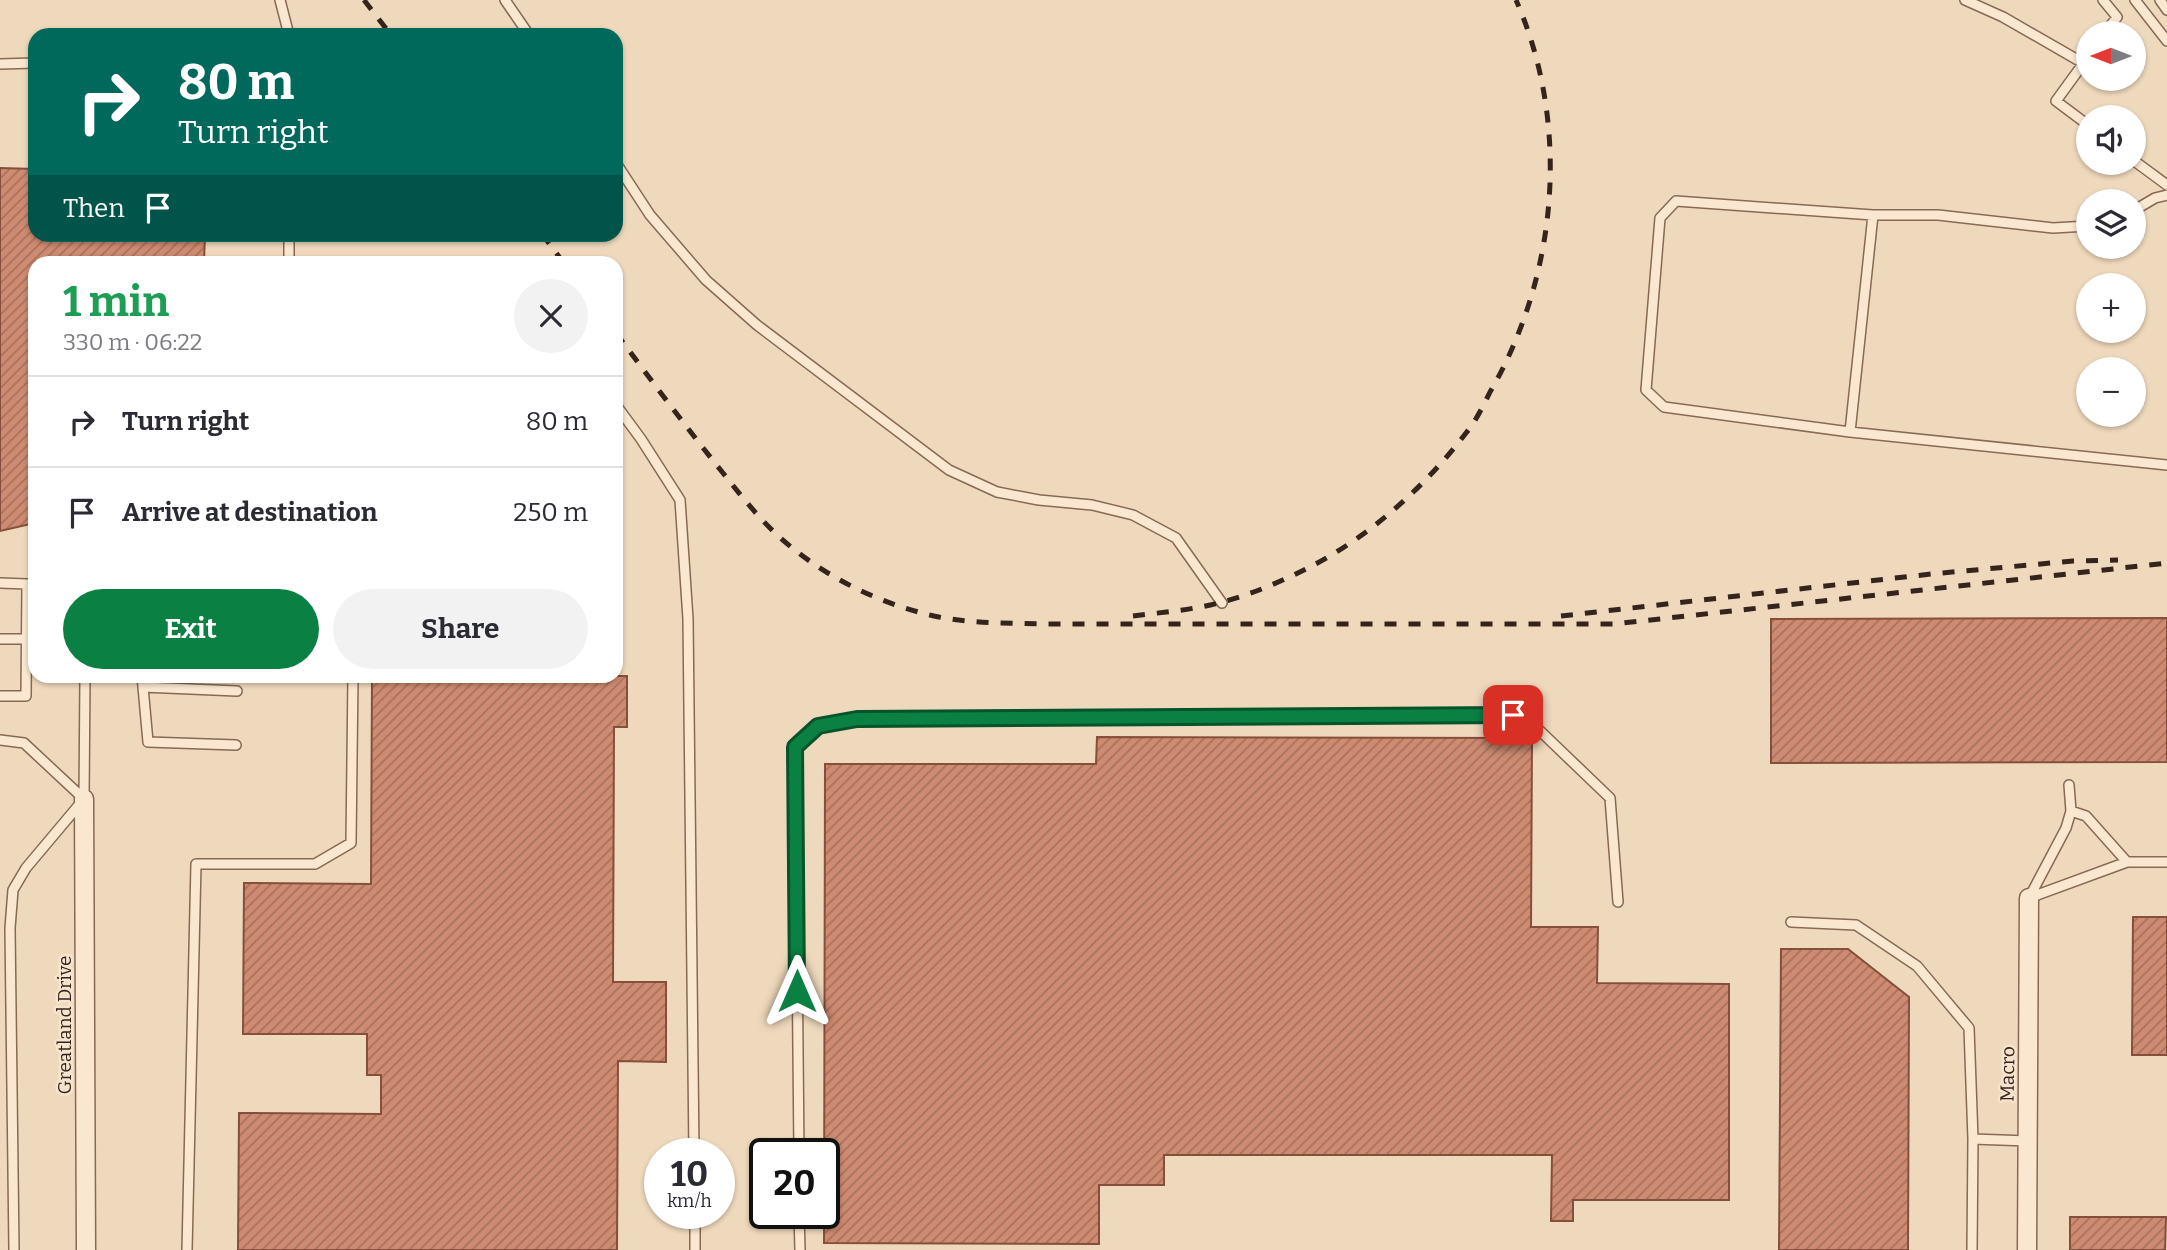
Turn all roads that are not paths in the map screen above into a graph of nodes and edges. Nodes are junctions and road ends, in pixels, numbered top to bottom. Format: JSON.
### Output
{"nodes":[{"id":1,"x":280,"y":0,"type":"edge"},
{"id":2,"x":505,"y":0,"type":"edge"},
{"id":3,"x":1965,"y":0,"type":"edge"},
{"id":4,"x":2103,"y":0,"type":"edge"},
{"id":5,"x":2135,"y":0,"type":"edge"},
{"id":6,"x":2160,"y":0,"type":"edge"},
{"id":7,"x":2167,"y":10,"type":"edge"},
{"id":8,"x":2114,"y":21,"type":"edge"},
{"id":9,"x":287,"y":28,"type":"edge"},
{"id":10,"x":524,"y":28,"type":"edge"},
{"id":11,"x":2167,"y":41,"type":"edge"},
{"id":12,"x":2076,"y":55,"type":"edge"},
{"id":13,"x":28,"y":63,"type":"edge"},
{"id":14,"x":0,"y":64,"type":"edge"},
{"id":15,"x":2076,"y":74,"type":"edge"},
{"id":16,"x":2076,"y":116,"type":"edge"},
{"id":17,"x":2146,"y":170,"type":"edge"},
{"id":18,"x":623,"y":174,"type":"edge"},
{"id":19,"x":2167,"y":185,"type":"edge"},
{"id":20,"x":2167,"y":195,"type":"edge"},
{"id":21,"x":2146,"y":203,"type":"edge"},
{"id":22,"x":1873,"y":215,"type":"junction"},
{"id":23,"x":2076,"y":227,"type":"edge"},
{"id":24,"x":623,"y":415,"type":"edge"},
{"id":25,"x":1850,"y":432,"type":"junction"},
{"id":26,"x":2167,"y":465,"type":"edge"},
{"id":27,"x":0,"y":583,"type":"edge"},
{"id":28,"x":28,"y":597,"type":"edge"},
{"id":29,"x":1222,"y":603,"type":"dead end"},
{"id":30,"x":0,"y":639,"type":"edge"},
{"id":31,"x":28,"y":639,"type":"edge"},
{"id":32,"x":28,"y":673,"type":"edge"},
{"id":33,"x":85,"y":683,"type":"edge"},
{"id":34,"x":143,"y":683,"type":"edge"},
{"id":35,"x":353,"y":683,"type":"edge"},
{"id":36,"x":143,"y":687,"type":"junction"},
{"id":37,"x":237,"y":691,"type":"dead end"},
{"id":38,"x":0,"y":696,"type":"edge"},
{"id":39,"x":0,"y":740,"type":"edge"},
{"id":40,"x":236,"y":745,"type":"dead end"},
{"id":41,"x":2069,"y":785,"type":"dead end"},
{"id":42,"x":84,"y":799,"type":"junction"},
{"id":43,"x":2071,"y":811,"type":"junction"},
{"id":44,"x":2127,"y":862,"type":"junction"},
{"id":45,"x":2167,"y":862,"type":"edge"},
{"id":46,"x":2029,"y":898,"type":"junction"},
{"id":47,"x":1618,"y":902,"type":"dead end"},
{"id":48,"x":1791,"y":922,"type":"dead end"},
{"id":49,"x":694,"y":1138,"type":"edge"},
{"id":50,"x":799,"y":1138,"type":"edge"},
{"id":51,"x":1973,"y":1139,"type":"junction"},
{"id":52,"x":2028,"y":1141,"type":"junction"},
{"id":53,"x":695,"y":1229,"type":"edge"},
{"id":54,"x":799,"y":1229,"type":"edge"},
{"id":55,"x":14,"y":1250,"type":"edge"},
{"id":56,"x":86,"y":1250,"type":"edge"},
{"id":57,"x":187,"y":1250,"type":"edge"},
{"id":58,"x":695,"y":1250,"type":"edge"},
{"id":59,"x":800,"y":1250,"type":"edge"},
{"id":60,"x":1972,"y":1250,"type":"edge"},
{"id":61,"x":2027,"y":1250,"type":"edge"}],
"edges":[{"from":1,"to":9,"type":"lane"},
{"from":2,"to":10,"type":"lane"},
{"from":3,"to":12,"type":"lane"},
{"from":4,"to":8,"type":"lane"},
{"from":5,"to":11,"type":"lane"},
{"from":6,"to":7,"type":"lane"},
{"from":13,"to":14,"type":"lane"},
{"from":15,"to":16,"type":"lane"},
{"from":17,"to":19,"type":"lane"},
{"from":18,"to":29,"type":"lane"},
{"from":20,"to":21,"type":"lane"},
{"from":22,"to":23,"type":"lane"},
{"from":22,"to":25,"type":"lane"},
{"from":22,"to":25,"type":"lane"},
{"from":24,"to":49,"type":"lane"},
{"from":25,"to":26,"type":"lane"},
{"from":27,"to":28,"type":"lane"},
{"from":30,"to":31,"type":"lane"},
{"from":32,"to":38,"type":"lane"},
{"from":33,"to":42,"type":"lane"},
{"from":34,"to":36,"type":"lane"},
{"from":35,"to":57,"type":"lane"},
{"from":36,"to":37,"type":"lane"},
{"from":36,"to":40,"type":"lane"},
{"from":39,"to":42,"type":"lane"},
{"from":41,"to":43,"type":"lane"},
{"from":42,"to":55,"type":"lane"},
{"from":42,"to":56,"type":"street","name":"Greatland Drive"},
{"from":43,"to":44,"type":"lane"},
{"from":43,"to":46,"type":"lane"},
{"from":44,"to":45,"type":"lane"},
{"from":44,"to":46,"type":"lane"},
{"from":46,"to":52,"type":"street","name":"Macro"},
{"from":47,"to":50,"type":"lane"},
{"from":48,"to":51,"type":"lane"},
{"from":51,"to":52,"type":"lane"},
{"from":51,"to":60,"type":"lane"},
{"from":52,"to":61,"type":"street","name":"Macro"},
{"from":53,"to":58,"type":"lane"},
{"from":54,"to":59,"type":"lane"}]}
